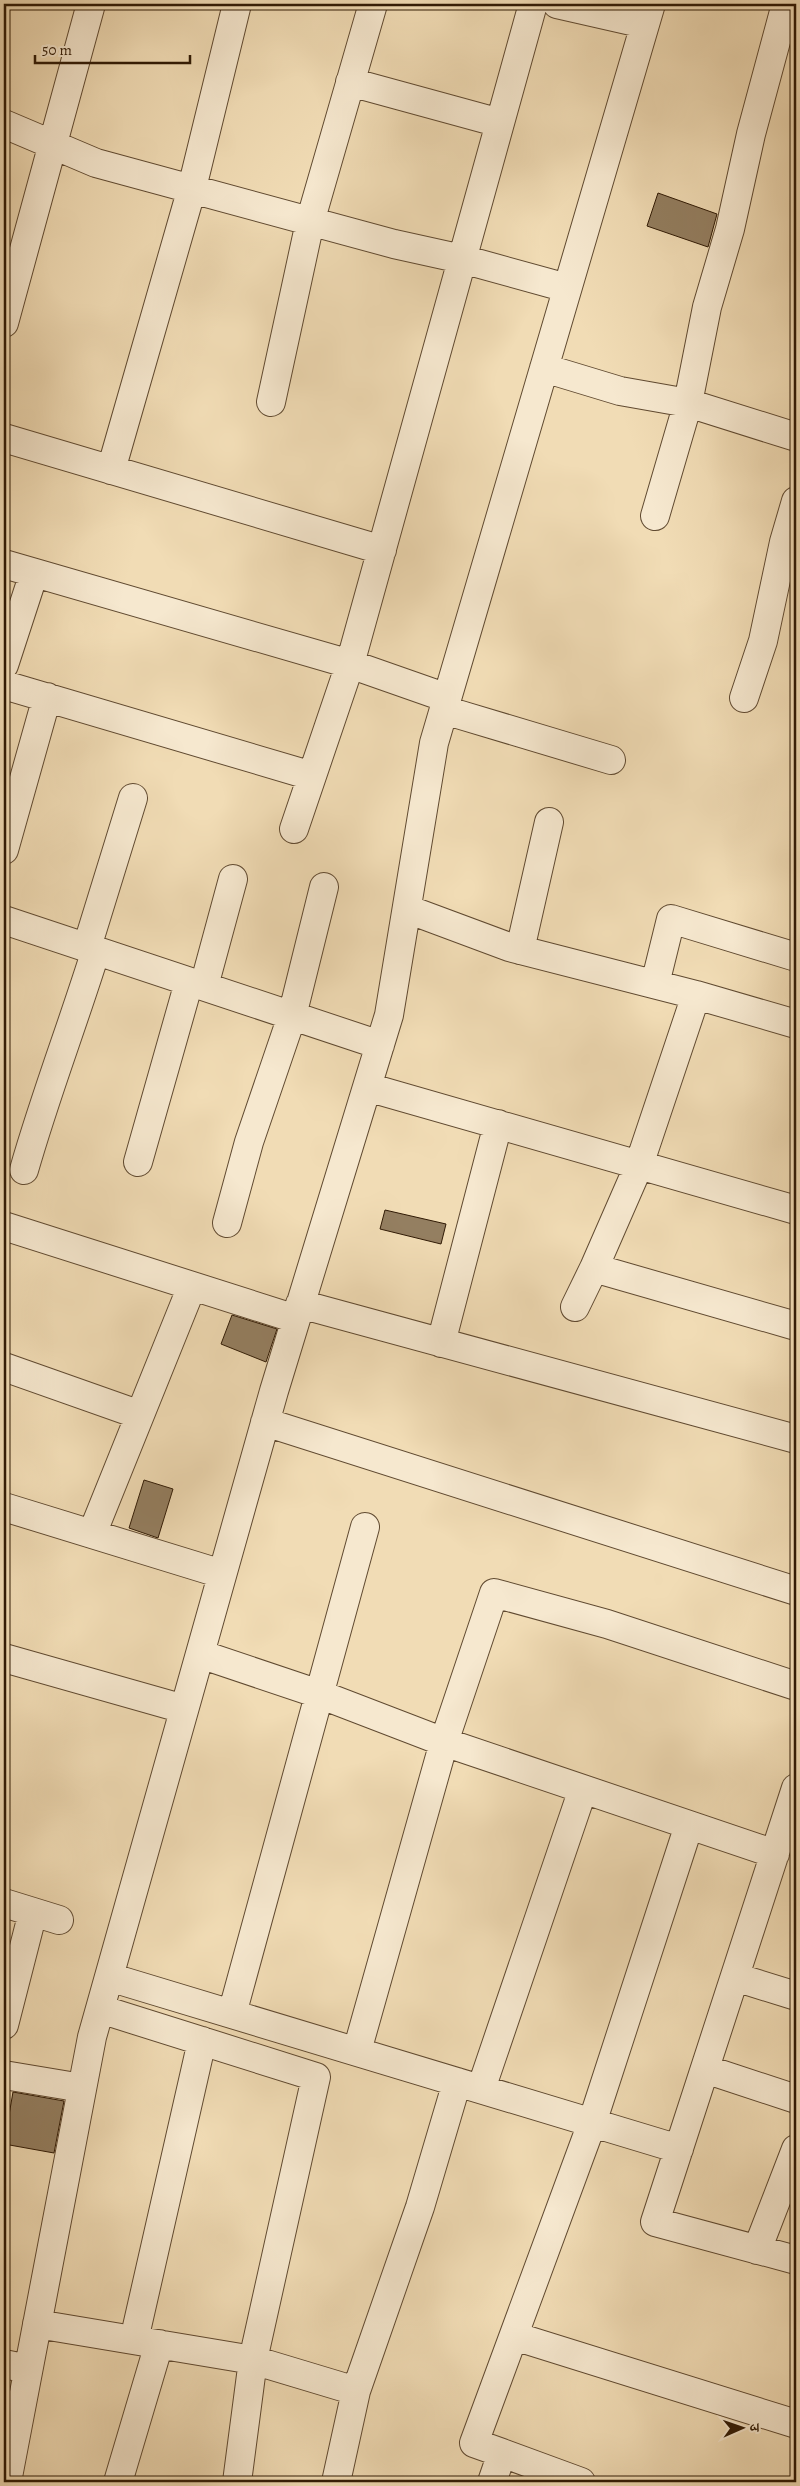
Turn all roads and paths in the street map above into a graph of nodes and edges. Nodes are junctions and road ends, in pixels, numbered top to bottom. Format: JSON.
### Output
{"nodes":[{"id":1,"x":91,"y":4,"type":"edge"},
{"id":2,"x":237,"y":4,"type":"edge"},
{"id":3,"x":373,"y":4,"type":"edge"},
{"id":4,"x":533,"y":4,"type":"edge"},
{"id":5,"x":557,"y":4,"type":"edge"},
{"id":6,"x":786,"y":4,"type":"edge"},
{"id":7,"x":648,"y":14,"type":"edge"},
{"id":8,"x":350,"y":82,"type":"junction"},
{"id":9,"x":500,"y":123,"type":"junction"},
{"id":10,"x":4,"y":124,"type":"edge"},
{"id":11,"x":51,"y":144,"type":"junction"},
{"id":12,"x":192,"y":188,"type":"junction"},
{"id":13,"x":310,"y":222,"type":"junction"},
{"id":14,"x":462,"y":259,"type":"junction"},
{"id":15,"x":567,"y":288,"type":"junction"},
{"id":16,"x":4,"y":323,"type":"edge"},
{"id":17,"x":544,"y":368,"type":"junction"},
{"id":18,"x":271,"y":402,"type":"dead end"},
{"id":19,"x":688,"y":403,"type":"junction"},
{"id":20,"x":796,"y":437,"type":"edge"},
{"id":21,"x":4,"y":438,"type":"edge"},
{"id":22,"x":111,"y":470,"type":"junction"},
{"id":23,"x":796,"y":501,"type":"edge"},
{"id":24,"x":655,"y":516,"type":"dead end"},
{"id":25,"x":382,"y":550,"type":"junction"},
{"id":26,"x":4,"y":564,"type":"edge"},
{"id":27,"x":34,"y":573,"type":"junction"},
{"id":28,"x":350,"y":664,"type":"junction"},
{"id":29,"x":4,"y":665,"type":"edge"},
{"id":30,"x":4,"y":685,"type":"edge"},
{"id":31,"x":47,"y":698,"type":"junction"},
{"id":32,"x":744,"y":698,"type":"dead end"},
{"id":33,"x":446,"y":704,"type":"junction"},
{"id":34,"x":611,"y":760,"type":"dead end"},
{"id":35,"x":312,"y":776,"type":"junction"},
{"id":36,"x":134,"y":798,"type":"dead end"},
{"id":37,"x":549,"y":822,"type":"dead end"},
{"id":38,"x":294,"y":829,"type":"dead end"},
{"id":39,"x":4,"y":850,"type":"edge"},
{"id":40,"x":233,"y":879,"type":"dead end"},
{"id":41,"x":324,"y":887,"type":"dead end"},
{"id":42,"x":407,"y":909,"type":"junction"},
{"id":43,"x":4,"y":920,"type":"edge"},
{"id":44,"x":91,"y":949,"type":"junction"},
{"id":45,"x":520,"y":950,"type":"junction"},
{"id":46,"x":796,"y":957,"type":"edge"},
{"id":47,"x":196,"y":984,"type":"junction"},
{"id":48,"x":655,"y":984,"type":"junction"},
{"id":49,"x":696,"y":995,"type":"junction"},
{"id":50,"x":292,"y":1016,"type":"junction"},
{"id":51,"x":796,"y":1024,"type":"edge"},
{"id":52,"x":380,"y":1045,"type":"junction"},
{"id":53,"x":367,"y":1087,"type":"junction"},
{"id":54,"x":498,"y":1124,"type":"junction"},
{"id":55,"x":138,"y":1162,"type":"dead end"},
{"id":56,"x":639,"y":1165,"type":"junction"},
{"id":57,"x":24,"y":1170,"type":"dead end"},
{"id":58,"x":796,"y":1210,"type":"edge"},
{"id":59,"x":226,"y":1224,"type":"dead end"},
{"id":60,"x":4,"y":1226,"type":"edge"},
{"id":61,"x":594,"y":1268,"type":"junction"},
{"id":62,"x":192,"y":1286,"type":"junction"},
{"id":63,"x":575,"y":1308,"type":"dead end"},
{"id":64,"x":298,"y":1312,"type":"junction"},
{"id":65,"x":796,"y":1326,"type":"edge"},
{"id":66,"x":441,"y":1343,"type":"junction"},
{"id":67,"x":4,"y":1367,"type":"edge"},
{"id":68,"x":140,"y":1415,"type":"junction"},
{"id":69,"x":265,"y":1422,"type":"junction"},
{"id":70,"x":796,"y":1439,"type":"edge"},
{"id":71,"x":4,"y":1507,"type":"edge"},
{"id":72,"x":365,"y":1528,"type":"dead end"},
{"id":73,"x":92,"y":1534,"type":"junction"},
{"id":74,"x":222,"y":1574,"type":"junction"},
{"id":75,"x":796,"y":1592,"type":"edge"},
{"id":76,"x":200,"y":1654,"type":"junction"},
{"id":77,"x":6,"y":1666,"type":"edge"},
{"id":78,"x":796,"y":1686,"type":"edge"},
{"id":79,"x":319,"y":1694,"type":"junction"},
{"id":80,"x":184,"y":1709,"type":"junction"},
{"id":81,"x":444,"y":1742,"type":"junction"},
{"id":82,"x":582,"y":1788,"type":"junction"},
{"id":83,"x":794,"y":1803,"type":"edge"},
{"id":84,"x":689,"y":1825,"type":"junction"},
{"id":85,"x":775,"y":1854,"type":"junction"},
{"id":86,"x":4,"y":1903,"type":"edge"},
{"id":87,"x":109,"y":1977,"type":"junction"},
{"id":88,"x":735,"y":1977,"type":"junction"},
{"id":89,"x":796,"y":1996,"type":"edge"},
{"id":90,"x":100,"y":2009,"type":"junction"},
{"id":91,"x":232,"y":2014,"type":"junction"},
{"id":92,"x":4,"y":2025,"type":"edge"},
{"id":93,"x":202,"y":2041,"type":"junction"},
{"id":94,"x":357,"y":2052,"type":"junction"},
{"id":95,"x":705,"y":2069,"type":"junction"},
{"id":96,"x":4,"y":2075,"type":"edge"},
{"id":97,"x":469,"y":2085,"type":"junction"},
{"id":98,"x":82,"y":2088,"type":"junction"},
{"id":99,"x":796,"y":2099,"type":"edge"},
{"id":100,"x":592,"y":2123,"type":"junction"},
{"id":101,"x":679,"y":2149,"type":"junction"},
{"id":102,"x":796,"y":2149,"type":"edge"},
{"id":103,"x":758,"y":2250,"type":"junction"},
{"id":104,"x":796,"y":2260,"type":"edge"},
{"id":105,"x":37,"y":2324,"type":"junction"},
{"id":106,"x":514,"y":2336,"type":"junction"},
{"id":107,"x":146,"y":2342,"type":"junction"},
{"id":108,"x":254,"y":2360,"type":"junction"},
{"id":109,"x":16,"y":2366,"type":"edge"},
{"id":110,"x":356,"y":2391,"type":"junction"},
{"id":111,"x":796,"y":2424,"type":"edge"},
{"id":112,"x":502,"y":2454,"type":"junction"},
{"id":113,"x":7,"y":2482,"type":"edge"},
{"id":114,"x":118,"y":2482,"type":"edge"},
{"id":115,"x":237,"y":2482,"type":"edge"},
{"id":116,"x":336,"y":2482,"type":"edge"},
{"id":117,"x":492,"y":2482,"type":"edge"},
{"id":118,"x":581,"y":2482,"type":"edge"}],
"edges":[{"from":1,"to":11,"type":"street"},
{"from":2,"to":12,"type":"street"},
{"from":3,"to":8,"type":"street"},
{"from":4,"to":9,"type":"street"},
{"from":5,"to":7,"type":"street"},
{"from":6,"to":19,"type":"street"},
{"from":7,"to":15,"type":"street"},
{"from":8,"to":9,"type":"street"},
{"from":8,"to":13,"type":"street"},
{"from":9,"to":14,"type":"street"},
{"from":10,"to":11,"type":"street"},
{"from":11,"to":12,"type":"street"},
{"from":11,"to":16,"type":"street"},
{"from":12,"to":13,"type":"street"},
{"from":12,"to":22,"type":"street"},
{"from":13,"to":14,"type":"street"},
{"from":13,"to":18,"type":"street"},
{"from":14,"to":15,"type":"street"},
{"from":14,"to":25,"type":"street"},
{"from":15,"to":17,"type":"street"},
{"from":17,"to":19,"type":"street"},
{"from":17,"to":33,"type":"street"},
{"from":19,"to":20,"type":"street"},
{"from":19,"to":24,"type":"street"},
{"from":21,"to":22,"type":"street"},
{"from":22,"to":25,"type":"street"},
{"from":23,"to":32,"type":"street"},
{"from":25,"to":28,"type":"street"},
{"from":26,"to":27,"type":"street"},
{"from":27,"to":28,"type":"street"},
{"from":27,"to":29,"type":"street"},
{"from":28,"to":33,"type":"street"},
{"from":28,"to":35,"type":"street"},
{"from":30,"to":31,"type":"street"},
{"from":31,"to":35,"type":"street"},
{"from":31,"to":39,"type":"street"},
{"from":33,"to":34,"type":"street"},
{"from":33,"to":42,"type":"street"},
{"from":35,"to":38,"type":"street"},
{"from":36,"to":44,"type":"street"},
{"from":37,"to":45,"type":"street"},
{"from":40,"to":47,"type":"street"},
{"from":41,"to":50,"type":"street"},
{"from":42,"to":45,"type":"street"},
{"from":42,"to":52,"type":"street"},
{"from":43,"to":44,"type":"street"},
{"from":44,"to":47,"type":"street"},
{"from":44,"to":57,"type":"street"},
{"from":45,"to":48,"type":"street"},
{"from":46,"to":48,"type":"street"},
{"from":47,"to":50,"type":"street"},
{"from":47,"to":55,"type":"street"},
{"from":48,"to":49,"type":"street"},
{"from":49,"to":51,"type":"street"},
{"from":49,"to":56,"type":"street"},
{"from":50,"to":52,"type":"street"},
{"from":50,"to":59,"type":"street"},
{"from":52,"to":53,"type":"street"},
{"from":53,"to":54,"type":"street"},
{"from":53,"to":64,"type":"street"},
{"from":54,"to":56,"type":"street"},
{"from":54,"to":66,"type":"street"},
{"from":56,"to":58,"type":"street"},
{"from":56,"to":61,"type":"street"},
{"from":60,"to":62,"type":"street"},
{"from":61,"to":63,"type":"street"},
{"from":61,"to":65,"type":"street"},
{"from":62,"to":64,"type":"street"},
{"from":62,"to":68,"type":"street"},
{"from":64,"to":66,"type":"street"},
{"from":64,"to":69,"type":"street"},
{"from":66,"to":70,"type":"street"},
{"from":67,"to":68,"type":"street"},
{"from":68,"to":73,"type":"street"},
{"from":69,"to":74,"type":"street"},
{"from":69,"to":75,"type":"street"},
{"from":71,"to":73,"type":"street"},
{"from":72,"to":79,"type":"street"},
{"from":73,"to":74,"type":"street"},
{"from":74,"to":76,"type":"street"},
{"from":76,"to":79,"type":"street"},
{"from":76,"to":80,"type":"street"},
{"from":77,"to":80,"type":"street"},
{"from":78,"to":81,"type":"street"},
{"from":79,"to":81,"type":"street"},
{"from":79,"to":91,"type":"street"},
{"from":80,"to":87,"type":"street"},
{"from":81,"to":82,"type":"street"},
{"from":81,"to":94,"type":"street"},
{"from":82,"to":84,"type":"street"},
{"from":82,"to":97,"type":"street"},
{"from":83,"to":85,"type":"street"},
{"from":84,"to":85,"type":"street"},
{"from":84,"to":100,"type":"street"},
{"from":85,"to":88,"type":"street"},
{"from":86,"to":92,"type":"street"},
{"from":87,"to":90,"type":"street"},
{"from":87,"to":91,"type":"street"},
{"from":88,"to":89,"type":"street"},
{"from":88,"to":95,"type":"street"},
{"from":90,"to":93,"type":"street"},
{"from":90,"to":98,"type":"street"},
{"from":91,"to":94,"type":"street"},
{"from":93,"to":107,"type":"street"},
{"from":93,"to":108,"type":"street"},
{"from":94,"to":97,"type":"street"},
{"from":95,"to":99,"type":"street"},
{"from":95,"to":101,"type":"street"},
{"from":96,"to":98,"type":"street"},
{"from":97,"to":100,"type":"street"},
{"from":97,"to":110,"type":"street"},
{"from":98,"to":105,"type":"street"},
{"from":100,"to":101,"type":"street"},
{"from":100,"to":106,"type":"street"},
{"from":101,"to":103,"type":"street"},
{"from":102,"to":103,"type":"street"},
{"from":103,"to":104,"type":"street"},
{"from":105,"to":107,"type":"street"},
{"from":105,"to":109,"type":"street"},
{"from":106,"to":111,"type":"street"},
{"from":106,"to":112,"type":"street"},
{"from":107,"to":108,"type":"street"},
{"from":107,"to":114,"type":"street"},
{"from":108,"to":110,"type":"street"},
{"from":108,"to":115,"type":"street"},
{"from":109,"to":113,"type":"street"},
{"from":110,"to":116,"type":"street"},
{"from":112,"to":117,"type":"street"},
{"from":112,"to":118,"type":"street"}]}
